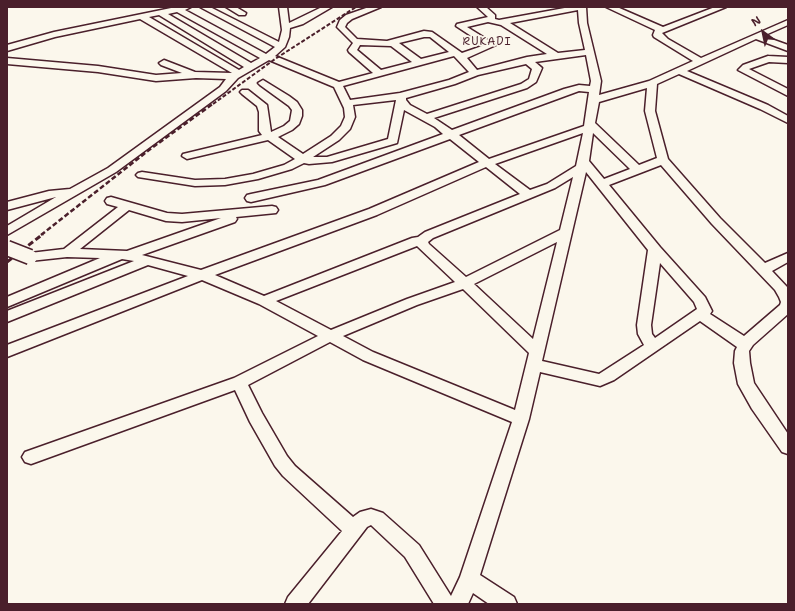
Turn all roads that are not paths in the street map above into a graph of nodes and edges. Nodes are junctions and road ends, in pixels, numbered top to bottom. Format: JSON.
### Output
{"nodes":[{"id":1,"x":204,"y":7,"type":"edge"},
{"id":2,"x":230,"y":7,"type":"edge"},
{"id":3,"x":283,"y":7,"type":"edge"},
{"id":4,"x":328,"y":7,"type":"edge"},
{"id":5,"x":377,"y":7,"type":"edge"},
{"id":6,"x":497,"y":7,"type":"edge"},
{"id":7,"x":582,"y":7,"type":"edge"},
{"id":8,"x":610,"y":7,"type":"edge"},
{"id":9,"x":700,"y":7,"type":"edge"},
{"id":10,"x":722,"y":7,"type":"edge"},
{"id":11,"x":183,"y":8,"type":"edge"},
{"id":12,"x":482,"y":8,"type":"edge"},
{"id":13,"x":711,"y":12,"type":"junction"},
{"id":14,"x":161,"y":13,"type":"junction"},
{"id":15,"x":242,"y":13,"type":"dead end"},
{"id":16,"x":142,"y":17,"type":"junction"},
{"id":17,"x":489,"y":20,"type":"junction"},
{"id":18,"x":788,"y":22,"type":"edge"},
{"id":19,"x":504,"y":23,"type":"junction"},
{"id":20,"x":286,"y":27,"type":"junction"},
{"id":21,"x":662,"y":30,"type":"junction"},
{"id":22,"x":756,"y":36,"type":"junction"},
{"id":23,"x":358,"y":42,"type":"junction"},
{"id":24,"x":393,"y":42,"type":"junction"},
{"id":25,"x":281,"y":46,"type":"junction"},
{"id":26,"x":7,"y":48,"type":"edge"},
{"id":27,"x":788,"y":48,"type":"edge"},
{"id":28,"x":589,"y":52,"type":"junction"},
{"id":29,"x":458,"y":55,"type":"junction"},
{"id":30,"x":556,"y":56,"type":"junction"},
{"id":31,"x":268,"y":57,"type":"junction"},
{"id":32,"x":527,"y":60,"type":"junction"},
{"id":33,"x":764,"y":60,"type":"junction"},
{"id":34,"x":788,"y":60,"type":"edge"},
{"id":35,"x":7,"y":61,"type":"edge"},
{"id":36,"x":700,"y":61,"type":"junction"},
{"id":37,"x":420,"y":62,"type":"junction"},
{"id":38,"x":164,"y":63,"type":"dead end"},
{"id":39,"x":251,"y":67,"type":"junction"},
{"id":40,"x":788,"y":70,"type":"edge"},
{"id":41,"x":679,"y":71,"type":"junction"},
{"id":42,"x":476,"y":73,"type":"junction"},
{"id":43,"x":236,"y":74,"type":"junction"},
{"id":44,"x":380,"y":74,"type":"junction"},
{"id":45,"x":196,"y":75,"type":"junction"},
{"id":46,"x":263,"y":83,"type":"dead end"},
{"id":47,"x":652,"y":83,"type":"junction"},
{"id":48,"x":338,"y":85,"type":"junction"},
{"id":49,"x":245,"y":92,"type":"dead end"},
{"id":50,"x":788,"y":93,"type":"edge"},
{"id":51,"x":594,"y":95,"type":"junction"},
{"id":52,"x":401,"y":98,"type":"junction"},
{"id":53,"x":348,"y":103,"type":"junction"},
{"id":54,"x":425,"y":118,"type":"junction"},
{"id":55,"x":788,"y":120,"type":"edge"},
{"id":56,"x":590,"y":125,"type":"junction"},
{"id":57,"x":452,"y":134,"type":"junction"},
{"id":58,"x":269,"y":137,"type":"junction"},
{"id":59,"x":187,"y":156,"type":"dead end"},
{"id":60,"x":303,"y":159,"type":"junction"},
{"id":61,"x":663,"y":160,"type":"junction"},
{"id":62,"x":487,"y":163,"type":"junction"},
{"id":63,"x":583,"y":164,"type":"junction"},
{"id":64,"x":637,"y":170,"type":"junction"},
{"id":65,"x":142,"y":175,"type":"dead end"},
{"id":66,"x":601,"y":184,"type":"junction"},
{"id":67,"x":73,"y":191,"type":"junction"},
{"id":68,"x":528,"y":195,"type":"junction"},
{"id":69,"x":251,"y":198,"type":"dead end"},
{"id":70,"x":111,"y":201,"type":"dead end"},
{"id":71,"x":7,"y":206,"type":"edge"},
{"id":72,"x":128,"y":206,"type":"junction"},
{"id":73,"x":272,"y":210,"type":"dead end"},
{"id":74,"x":251,"y":212,"type":"junction"},
{"id":75,"x":7,"y":231,"type":"edge"},
{"id":76,"x":566,"y":232,"type":"junction"},
{"id":77,"x":421,"y":241,"type":"junction"},
{"id":78,"x":7,"y":248,"type":"edge"},
{"id":79,"x":655,"y":250,"type":"junction"},
{"id":80,"x":67,"y":253,"type":"junction"},
{"id":81,"x":124,"y":255,"type":"junction"},
{"id":82,"x":788,"y":257,"type":"edge"},
{"id":83,"x":148,"y":260,"type":"junction"},
{"id":84,"x":763,"y":270,"type":"junction"},
{"id":85,"x":202,"y":275,"type":"junction"},
{"id":86,"x":465,"y":283,"type":"junction"},
{"id":87,"x":264,"y":301,"type":"junction"},
{"id":88,"x":7,"y":302,"type":"edge"},
{"id":89,"x":788,"y":302,"type":"edge"},
{"id":90,"x":702,"y":315,"type":"junction"},
{"id":91,"x":7,"y":317,"type":"edge"},
{"id":92,"x":330,"y":336,"type":"junction"},
{"id":93,"x":745,"y":345,"type":"junction"},
{"id":94,"x":652,"y":346,"type":"junction"},
{"id":95,"x":7,"y":351,"type":"edge"},
{"id":96,"x":537,"y":351,"type":"junction"},
{"id":97,"x":534,"y":365,"type":"junction"},
{"id":98,"x":239,"y":382,"type":"junction"},
{"id":99,"x":521,"y":419,"type":"junction"},
{"id":100,"x":788,"y":447,"type":"edge"},
{"id":101,"x":32,"y":457,"type":"dead end"},
{"id":102,"x":354,"y":530,"type":"junction"},
{"id":103,"x":469,"y":579,"type":"junction"},
{"id":104,"x":295,"y":604,"type":"edge"},
{"id":105,"x":445,"y":604,"type":"edge"},
{"id":106,"x":458,"y":604,"type":"edge"},
{"id":107,"x":507,"y":604,"type":"edge"}],
"edges":[{"from":1,"to":25,"type":"street"},
{"from":2,"to":15,"type":"street"},
{"from":3,"to":20,"type":"street"},
{"from":4,"to":20,"type":"street"},
{"from":5,"to":23,"type":"street"},
{"from":6,"to":12,"type":"street"},
{"from":7,"to":19,"type":"street"},
{"from":7,"to":28,"type":"street"},
{"from":8,"to":21,"type":"street"},
{"from":9,"to":13,"type":"street"},
{"from":10,"to":13,"type":"street"},
{"from":11,"to":14,"type":"street"},
{"from":11,"to":31,"type":"street"},
{"from":12,"to":17,"type":"street"},
{"from":13,"to":21,"type":"street"},
{"from":14,"to":16,"type":"street"},
{"from":14,"to":39,"type":"street"},
{"from":16,"to":26,"type":"street"},
{"from":16,"to":43,"type":"street"},
{"from":17,"to":19,"type":"street"},
{"from":17,"to":29,"type":"street"},
{"from":18,"to":22,"type":"street"},
{"from":19,"to":30,"type":"street"},
{"from":20,"to":25,"type":"street"},
{"from":21,"to":36,"type":"street"},
{"from":22,"to":27,"type":"street"},
{"from":22,"to":36,"type":"street"},
{"from":23,"to":24,"type":"street"},
{"from":23,"to":44,"type":"street"},
{"from":24,"to":29,"type":"street"},
{"from":24,"to":37,"type":"street"},
{"from":25,"to":31,"type":"street"},
{"from":28,"to":30,"type":"street"},
{"from":28,"to":51,"type":"street"},
{"from":29,"to":37,"type":"street"},
{"from":29,"to":42,"type":"street"},
{"from":30,"to":32,"type":"street"},
{"from":31,"to":39,"type":"street"},
{"from":31,"to":48,"type":"street"},
{"from":32,"to":42,"type":"street"},
{"from":32,"to":54,"type":"street"},
{"from":33,"to":34,"type":"street"},
{"from":33,"to":40,"type":"street"},
{"from":33,"to":50,"type":"street"},
{"from":35,"to":45,"type":"street"},
{"from":36,"to":41,"type":"street"},
{"from":37,"to":44,"type":"street"},
{"from":38,"to":45,"type":"street"},
{"from":39,"to":43,"type":"street"},
{"from":41,"to":47,"type":"street"},
{"from":41,"to":55,"type":"street"},
{"from":42,"to":52,"type":"street"},
{"from":43,"to":45,"type":"street"},
{"from":43,"to":67,"type":"street"},
{"from":44,"to":48,"type":"street"},
{"from":46,"to":58,"type":"street"},
{"from":47,"to":51,"type":"street"},
{"from":47,"to":61,"type":"street"},
{"from":48,"to":53,"type":"street"},
{"from":49,"to":58,"type":"street"},
{"from":51,"to":56,"type":"street"},
{"from":51,"to":57,"type":"street"},
{"from":52,"to":53,"type":"street"},
{"from":52,"to":54,"type":"street"},
{"from":52,"to":60,"type":"street"},
{"from":53,"to":60,"type":"street"},
{"from":54,"to":57,"type":"street"},
{"from":56,"to":62,"type":"street"},
{"from":56,"to":63,"type":"street"},
{"from":56,"to":64,"type":"street"},
{"from":57,"to":62,"type":"street"},
{"from":57,"to":69,"type":"street"},
{"from":58,"to":59,"type":"street"},
{"from":58,"to":60,"type":"street"},
{"from":60,"to":65,"type":"street"},
{"from":61,"to":64,"type":"street"},
{"from":61,"to":84,"type":"street"},
{"from":62,"to":68,"type":"street"},
{"from":62,"to":85,"type":"street"},
{"from":63,"to":66,"type":"street"},
{"from":63,"to":68,"type":"street"},
{"from":63,"to":76,"type":"street"},
{"from":64,"to":66,"type":"street"},
{"from":66,"to":79,"type":"street"},
{"from":67,"to":71,"type":"street"},
{"from":67,"to":75,"type":"street"},
{"from":68,"to":77,"type":"street"},
{"from":70,"to":72,"type":"street"},
{"from":72,"to":74,"type":"street"},
{"from":72,"to":80,"type":"street"},
{"from":73,"to":74,"type":"street"},
{"from":74,"to":81,"type":"street"},
{"from":76,"to":86,"type":"street"},
{"from":76,"to":96,"type":"street"},
{"from":77,"to":86,"type":"street"},
{"from":77,"to":87,"type":"street"},
{"from":78,"to":80,"type":"street","bridge":true},
{"from":79,"to":90,"type":"street"},
{"from":79,"to":94,"type":"street"},
{"from":80,"to":81,"type":"street"},
{"from":81,"to":83,"type":"street"},
{"from":81,"to":88,"type":"street"},
{"from":82,"to":84,"type":"street"},
{"from":83,"to":85,"type":"street"},
{"from":83,"to":91,"type":"street"},
{"from":84,"to":89,"type":"street"},
{"from":85,"to":87,"type":"street"},
{"from":85,"to":95,"type":"street"},
{"from":86,"to":92,"type":"street"},
{"from":86,"to":96,"type":"street"},
{"from":87,"to":92,"type":"street"},
{"from":89,"to":93,"type":"street"},
{"from":90,"to":93,"type":"street"},
{"from":90,"to":94,"type":"street"},
{"from":92,"to":98,"type":"street"},
{"from":92,"to":99,"type":"street"},
{"from":93,"to":100,"type":"street"},
{"from":94,"to":97,"type":"street"},
{"from":96,"to":97,"type":"street"},
{"from":97,"to":99,"type":"street"},
{"from":98,"to":101,"type":"street"},
{"from":98,"to":102,"type":"street"},
{"from":99,"to":103,"type":"street"},
{"from":102,"to":104,"type":"street"},
{"from":102,"to":105,"type":"street"},
{"from":103,"to":106,"type":"street"},
{"from":103,"to":107,"type":"street"}]}
